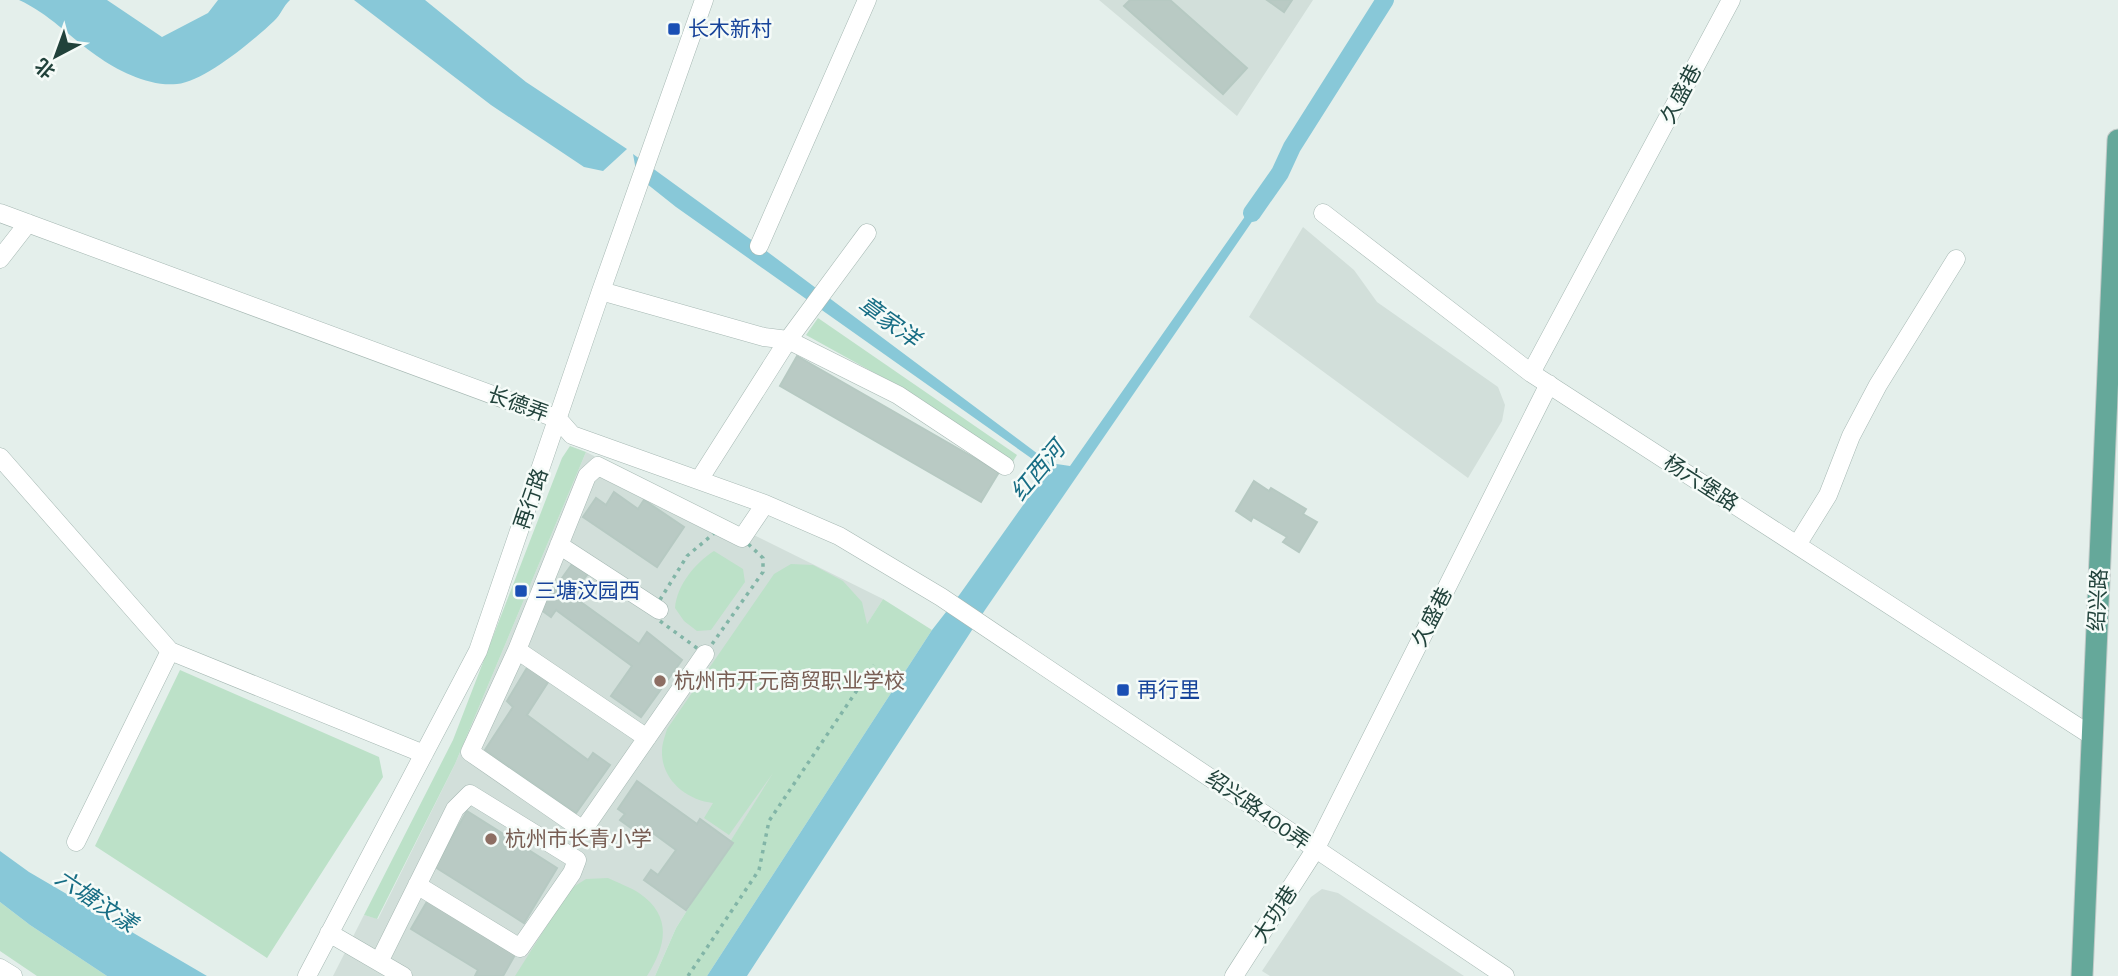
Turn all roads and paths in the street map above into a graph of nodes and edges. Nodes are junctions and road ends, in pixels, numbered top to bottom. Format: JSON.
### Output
{"nodes":[{"id":1,"x":704,"y":0,"type":"edge"},
{"id":2,"x":867,"y":0,"type":"edge"},
{"id":3,"x":1731,"y":0,"type":"edge"},
{"id":4,"x":2118,"y":140,"type":"edge"},
{"id":5,"x":0,"y":213,"type":"edge"},
{"id":6,"x":1323,"y":213,"type":"dead end"},
{"id":7,"x":28,"y":223,"type":"junction"},
{"id":8,"x":867,"y":233,"type":"dead end"},
{"id":9,"x":759,"y":246,"type":"dead end"},
{"id":10,"x":1956,"y":259,"type":"dead end"},
{"id":11,"x":0,"y":260,"type":"edge"},
{"id":12,"x":601,"y":292,"type":"junction"},
{"id":13,"x":788,"y":340,"type":"junction"},
{"id":14,"x":1531,"y":373,"type":"junction"},
{"id":15,"x":1549,"y":384,"type":"junction"},
{"id":16,"x":558,"y":419,"type":"junction"},
{"id":17,"x":0,"y":457,"type":"edge"},
{"id":18,"x":1006,"y":466,"type":"dead end"},
{"id":19,"x":699,"y":480,"type":"junction"},
{"id":20,"x":765,"y":504,"type":"junction"},
{"id":21,"x":743,"y":538,"type":"junction"},
{"id":22,"x":559,"y":545,"type":"junction"},
{"id":23,"x":1797,"y":545,"type":"junction"},
{"id":24,"x":659,"y":610,"type":"junction"},
{"id":25,"x":1011,"y":645,"type":"joint"},
{"id":26,"x":517,"y":650,"type":"junction"},
{"id":27,"x":170,"y":652,"type":"junction"},
{"id":28,"x":705,"y":654,"type":"junction"},
{"id":29,"x":874,"y":664,"type":"dead end"},
{"id":30,"x":2092,"y":736,"type":"junction"},
{"id":31,"x":647,"y":738,"type":"junction"},
{"id":32,"x":424,"y":754,"type":"junction"},
{"id":33,"x":75,"y":842,"type":"dead end"},
{"id":34,"x":1315,"y":850,"type":"junction"},
{"id":35,"x":417,"y":886,"type":"junction"},
{"id":36,"x":329,"y":933,"type":"junction"},
{"id":37,"x":371,"y":964,"type":"junction"},
{"id":38,"x":0,"y":968,"type":"edge"},
{"id":39,"x":307,"y":975,"type":"edge"},
{"id":40,"x":12,"y":976,"type":"edge"},
{"id":41,"x":403,"y":976,"type":"edge"},
{"id":42,"x":688,"y":976,"type":"edge"},
{"id":43,"x":1234,"y":976,"type":"edge"},
{"id":44,"x":1505,"y":976,"type":"edge"},
{"id":45,"x":2082,"y":976,"type":"edge"}],
"edges":[{"from":1,"to":12,"type":"street","name":"再行路"},
{"from":2,"to":9,"type":"street"},
{"from":3,"to":14,"type":"street","name":"久盛巷"},
{"from":4,"to":30,"type":"main road","name":"绍兴路"},
{"from":5,"to":7,"type":"street","name":"长德弄"},
{"from":6,"to":14,"type":"street","name":"杨六堡路"},
{"from":7,"to":11,"type":"street"},
{"from":7,"to":16,"type":"street","name":"长德弄"},
{"from":8,"to":13,"type":"street"},
{"from":10,"to":23,"type":"street"},
{"from":12,"to":13,"type":"street"},
{"from":12,"to":16,"type":"street","name":"再行路"},
{"from":13,"to":18,"type":"street"},
{"from":13,"to":19,"type":"street"},
{"from":14,"to":15,"type":"street","name":"杨六堡路"},
{"from":15,"to":23,"type":"street","name":"杨六堡路"},
{"from":15,"to":34,"type":"street","name":"久盛巷"},
{"from":16,"to":19,"type":"street","name":"长德弄"},
{"from":16,"to":32,"type":"street","name":"再行路"},
{"from":17,"to":27,"type":"street"},
{"from":19,"to":20,"type":"street","name":"长德弄"},
{"from":20,"to":21,"type":"street"},
{"from":20,"to":25,"type":"street","name":"长德弄"},
{"from":21,"to":22,"type":"street"},
{"from":21,"to":24,"type":"path"},
{"from":21,"to":28,"type":"path"},
{"from":22,"to":24,"type":"street"},
{"from":22,"to":26,"type":"street"},
{"from":23,"to":30,"type":"street","name":"杨六堡路"},
{"from":24,"to":28,"type":"path"},
{"from":25,"to":34,"type":"street","name":"绍兴路400弄"},
{"from":26,"to":31,"type":"street"},
{"from":26,"to":31,"type":"street"},
{"from":27,"to":32,"type":"street"},
{"from":27,"to":33,"type":"street"},
{"from":28,"to":31,"type":"street"},
{"from":29,"to":42,"type":"path"},
{"from":30,"to":45,"type":"main road","name":"绍兴路"},
{"from":32,"to":36,"type":"street","name":"再行路"},
{"from":34,"to":43,"type":"street","name":"大功巷"},
{"from":34,"to":44,"type":"street","name":"绍兴路400弄"},
{"from":35,"to":35,"type":"street"},
{"from":35,"to":37,"type":"street"},
{"from":36,"to":37,"type":"street"},
{"from":36,"to":39,"type":"street","name":"再行路"},
{"from":37,"to":41,"type":"street"},
{"from":38,"to":40,"type":"street"}]}
